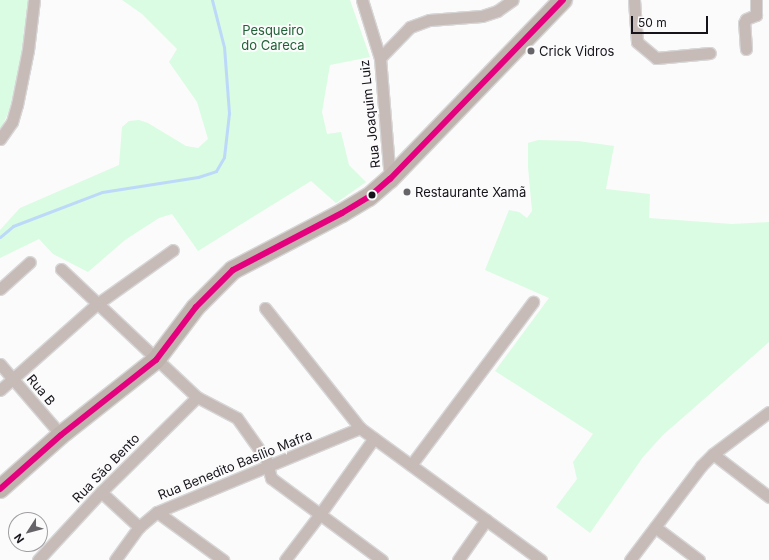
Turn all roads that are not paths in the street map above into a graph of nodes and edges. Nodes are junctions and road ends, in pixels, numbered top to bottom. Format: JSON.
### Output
{"nodes":[{"id":1,"x":34,"y":0,"type":"edge"},
{"id":2,"x":362,"y":0,"type":"edge"},
{"id":3,"x":514,"y":0,"type":"edge"},
{"id":4,"x":563,"y":0,"type":"edge"},
{"id":5,"x":634,"y":0,"type":"edge"},
{"id":6,"x":756,"y":0,"type":"edge"},
{"id":7,"x":746,"y":49,"type":"dead end"},
{"id":8,"x":710,"y":53,"type":"dead end"},
{"id":9,"x":380,"y":58,"type":"junction"},
{"id":10,"x":0,"y":139,"type":"edge"},
{"id":11,"x":390,"y":179,"type":"junction"},
{"id":12,"x":173,"y":250,"type":"dead end"},
{"id":13,"x":30,"y":262,"type":"dead end"},
{"id":14,"x":60,"y":269,"type":"dead end"},
{"id":15,"x":0,"y":289,"type":"edge"},
{"id":16,"x":533,"y":302,"type":"dead end"},
{"id":17,"x":97,"y":304,"type":"junction"},
{"id":18,"x":265,"y":308,"type":"dead end"},
{"id":19,"x":156,"y":360,"type":"junction"},
{"id":20,"x":0,"y":364,"type":"edge"},
{"id":21,"x":13,"y":378,"type":"junction"},
{"id":22,"x":0,"y":390,"type":"edge"},
{"id":23,"x":197,"y":397,"type":"junction"},
{"id":24,"x":769,"y":412,"type":"edge"},
{"id":25,"x":360,"y":428,"type":"junction"},
{"id":26,"x":61,"y":435,"type":"junction"},
{"id":27,"x":374,"y":438,"type":"junction"},
{"id":28,"x":713,"y":454,"type":"junction"},
{"id":29,"x":411,"y":465,"type":"junction"},
{"id":30,"x":268,"y":467,"type":"junction"},
{"id":31,"x":0,"y":489,"type":"edge"},
{"id":32,"x":101,"y":492,"type":"junction"},
{"id":33,"x":769,"y":497,"type":"edge"},
{"id":34,"x":157,"y":512,"type":"junction"},
{"id":35,"x":320,"y":514,"type":"junction"},
{"id":36,"x":486,"y":520,"type":"junction"},
{"id":37,"x":139,"y":527,"type":"junction"},
{"id":38,"x":655,"y":527,"type":"junction"},
{"id":39,"x":38,"y":560,"type":"edge"},
{"id":40,"x":115,"y":560,"type":"edge"},
{"id":41,"x":223,"y":560,"type":"edge"},
{"id":42,"x":285,"y":560,"type":"edge"},
{"id":43,"x":382,"y":560,"type":"edge"},
{"id":44,"x":458,"y":560,"type":"edge"},
{"id":45,"x":541,"y":560,"type":"edge"},
{"id":46,"x":630,"y":560,"type":"edge"},
{"id":47,"x":699,"y":560,"type":"edge"}],
"edges":[{"from":1,"to":10,"type":"street"},
{"from":2,"to":9,"type":"street","name":"Rua Joaquim Luiz"},
{"from":3,"to":9,"type":"street"},
{"from":4,"to":11,"type":"main road"},
{"from":5,"to":8,"type":"street"},
{"from":6,"to":7,"type":"street"},
{"from":9,"to":11,"type":"street","name":"Rua Joaquim Luiz"},
{"from":11,"to":19,"type":"main road"},
{"from":12,"to":17,"type":"street"},
{"from":13,"to":15,"type":"street"},
{"from":14,"to":17,"type":"street"},
{"from":16,"to":29,"type":"street"},
{"from":17,"to":19,"type":"street"},
{"from":17,"to":21,"type":"street"},
{"from":18,"to":25,"type":"street"},
{"from":19,"to":23,"type":"street"},
{"from":19,"to":26,"type":"main road"},
{"from":20,"to":21,"type":"street","name":"Rua B"},
{"from":21,"to":22,"type":"street"},
{"from":21,"to":26,"type":"street","name":"Rua B"},
{"from":23,"to":30,"type":"street"},
{"from":23,"to":32,"type":"street","name":"Rua São Bento"},
{"from":24,"to":28,"type":"street"},
{"from":25,"to":27,"type":"street"},
{"from":25,"to":30,"type":"street","name":"Rua Benedito Basílio Mafra"},
{"from":26,"to":31,"type":"main road"},
{"from":27,"to":29,"type":"street"},
{"from":27,"to":35,"type":"street"},
{"from":28,"to":33,"type":"street"},
{"from":28,"to":38,"type":"street"},
{"from":29,"to":36,"type":"street"},
{"from":30,"to":34,"type":"street","name":"Rua Benedito Basílio Mafra"},
{"from":30,"to":35,"type":"street"},
{"from":32,"to":37,"type":"street"},
{"from":32,"to":39,"type":"street","name":"Rua São Bento"},
{"from":34,"to":37,"type":"street","name":"Rua Benedito Basílio Mafra"},
{"from":34,"to":41,"type":"street"},
{"from":35,"to":42,"type":"street"},
{"from":35,"to":43,"type":"street"},
{"from":36,"to":44,"type":"street"},
{"from":36,"to":45,"type":"street"},
{"from":37,"to":40,"type":"street","name":"Rua Benedito Basílio Mafra"},
{"from":38,"to":46,"type":"street"},
{"from":38,"to":47,"type":"street"}]}
